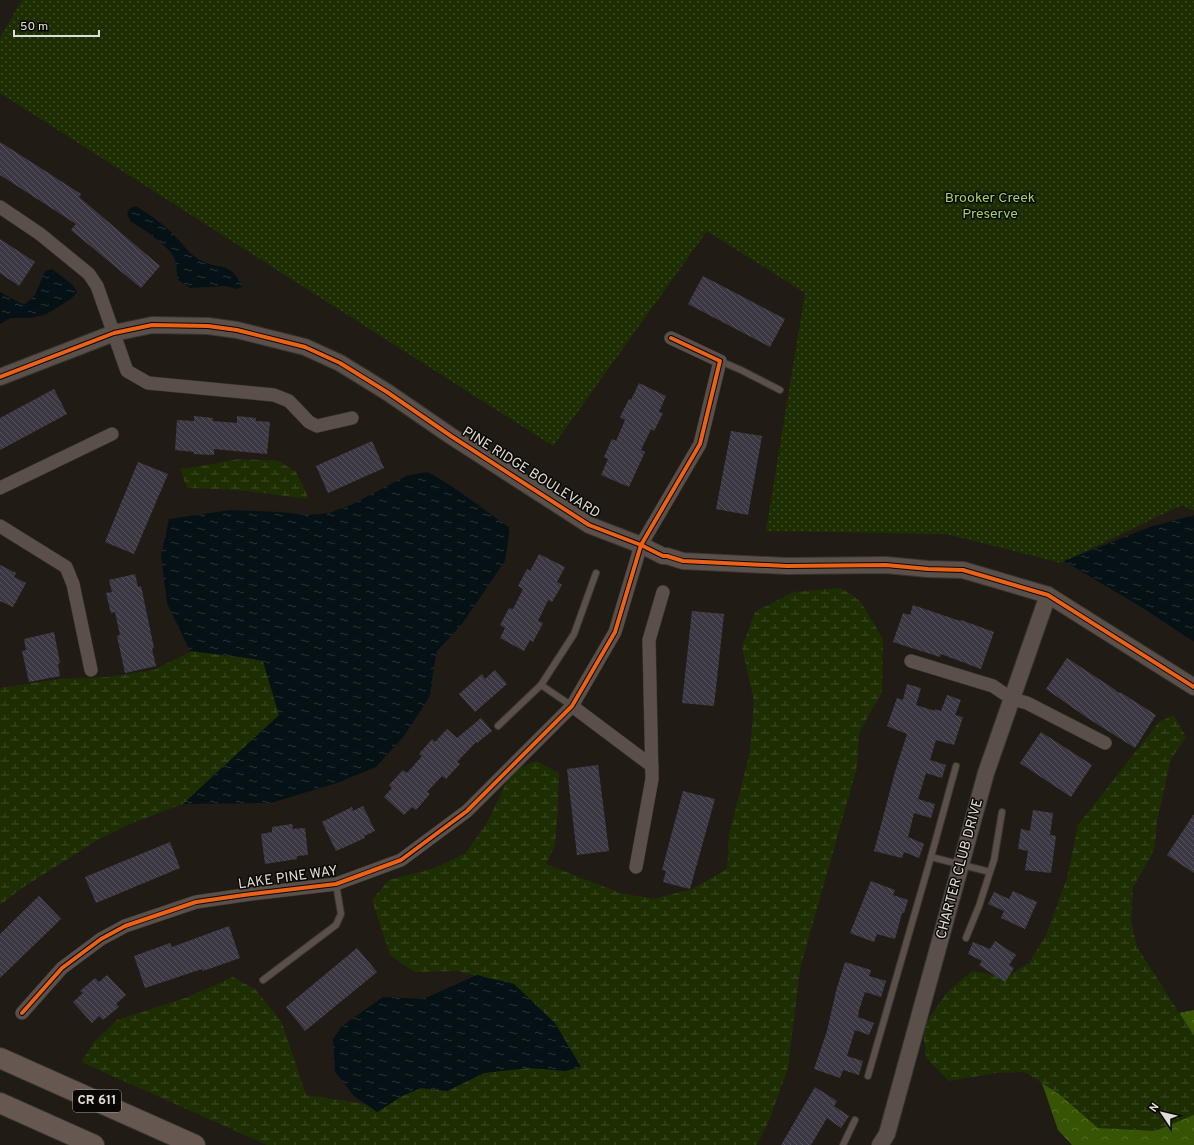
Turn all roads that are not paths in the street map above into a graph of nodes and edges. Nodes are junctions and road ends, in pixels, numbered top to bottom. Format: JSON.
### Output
{"nodes":[{"id":1,"x":0,"y":207,"type":"edge"},
{"id":2,"x":114,"y":333,"type":"junction"},
{"id":3,"x":671,"y":338,"type":"dead end"},
{"id":4,"x":720,"y":361,"type":"junction"},
{"id":5,"x":0,"y":377,"type":"edge"},
{"id":6,"x":780,"y":390,"type":"dead end"},
{"id":7,"x":352,"y":418,"type":"dead end"},
{"id":8,"x":112,"y":434,"type":"dead end"},
{"id":9,"x":0,"y":488,"type":"edge"},
{"id":10,"x":0,"y":526,"type":"edge"},
{"id":11,"x":641,"y":545,"type":"junction"},
{"id":12,"x":596,"y":573,"type":"dead end"},
{"id":13,"x":663,"y":592,"type":"dead end"},
{"id":14,"x":1048,"y":595,"type":"junction"},
{"id":15,"x":911,"y":661,"type":"dead end"},
{"id":16,"x":91,"y":670,"type":"dead end"},
{"id":17,"x":542,"y":685,"type":"junction"},
{"id":18,"x":1194,"y":687,"type":"edge"},
{"id":19,"x":1012,"y":699,"type":"junction"},
{"id":20,"x":572,"y":706,"type":"junction"},
{"id":21,"x":498,"y":726,"type":"dead end"},
{"id":22,"x":1105,"y":743,"type":"dead end"},
{"id":23,"x":652,"y":766,"type":"junction"},
{"id":24,"x":956,"y":766,"type":"dead end"},
{"id":25,"x":1002,"y":812,"type":"dead end"},
{"id":26,"x":931,"y":857,"type":"junction"},
{"id":27,"x":961,"y":865,"type":"junction"},
{"id":28,"x":636,"y":867,"type":"dead end"},
{"id":29,"x":990,"y":872,"type":"junction"},
{"id":30,"x":336,"y":884,"type":"junction"},
{"id":31,"x":966,"y":938,"type":"dead end"},
{"id":32,"x":263,"y":980,"type":"dead end"},
{"id":33,"x":22,"y":1014,"type":"dead end"},
{"id":34,"x":0,"y":1058,"type":"edge"},
{"id":35,"x":868,"y":1076,"type":"dead end"},
{"id":36,"x":0,"y":1103,"type":"edge"},
{"id":37,"x":855,"y":1120,"type":"dead end"},
{"id":38,"x":94,"y":1145,"type":"edge"},
{"id":39,"x":195,"y":1145,"type":"edge"},
{"id":40,"x":843,"y":1145,"type":"edge"},
{"id":41,"x":880,"y":1145,"type":"edge"}],
"edges":[{"from":1,"to":2,"type":"street"},
{"from":2,"to":5,"type":"street","name":"PINE RIDGE BOULEVARD"},
{"from":2,"to":7,"type":"street"},
{"from":2,"to":11,"type":"street","name":"PINE RIDGE BOULEVARD"},
{"from":3,"to":4,"type":"street"},
{"from":4,"to":6,"type":"lane"},
{"from":4,"to":11,"type":"street","name":"LAKE PINE WAY"},
{"from":8,"to":9,"type":"street"},
{"from":10,"to":16,"type":"street"},
{"from":11,"to":14,"type":"street","name":"PINE RIDGE BOULEVARD"},
{"from":11,"to":20,"type":"street","name":"LAKE PINE WAY"},
{"from":12,"to":17,"type":"lane"},
{"from":13,"to":23,"type":"street"},
{"from":14,"to":18,"type":"street","name":"PINE RIDGE BOULEVARD"},
{"from":14,"to":19,"type":"street","name":"CHARTER CLUB DRIVE"},
{"from":15,"to":19,"type":"street"},
{"from":17,"to":20,"type":"lane"},
{"from":17,"to":21,"type":"lane"},
{"from":19,"to":22,"type":"street"},
{"from":19,"to":27,"type":"street","name":"CHARTER CLUB DRIVE"},
{"from":20,"to":23,"type":"street"},
{"from":20,"to":30,"type":"street","name":"LAKE PINE WAY"},
{"from":23,"to":28,"type":"street"},
{"from":24,"to":26,"type":"lane"},
{"from":25,"to":29,"type":"lane"},
{"from":26,"to":27,"type":"lane"},
{"from":26,"to":35,"type":"lane"},
{"from":27,"to":29,"type":"lane"},
{"from":27,"to":41,"type":"street","name":"CHARTER CLUB DRIVE"},
{"from":29,"to":31,"type":"lane"},
{"from":30,"to":32,"type":"lane"},
{"from":30,"to":33,"type":"street","name":"LAKE PINE WAY"},
{"from":34,"to":39,"type":"main road","number":"CR 611"},
{"from":36,"to":38,"type":"main road"},
{"from":37,"to":40,"type":"lane"}]}
